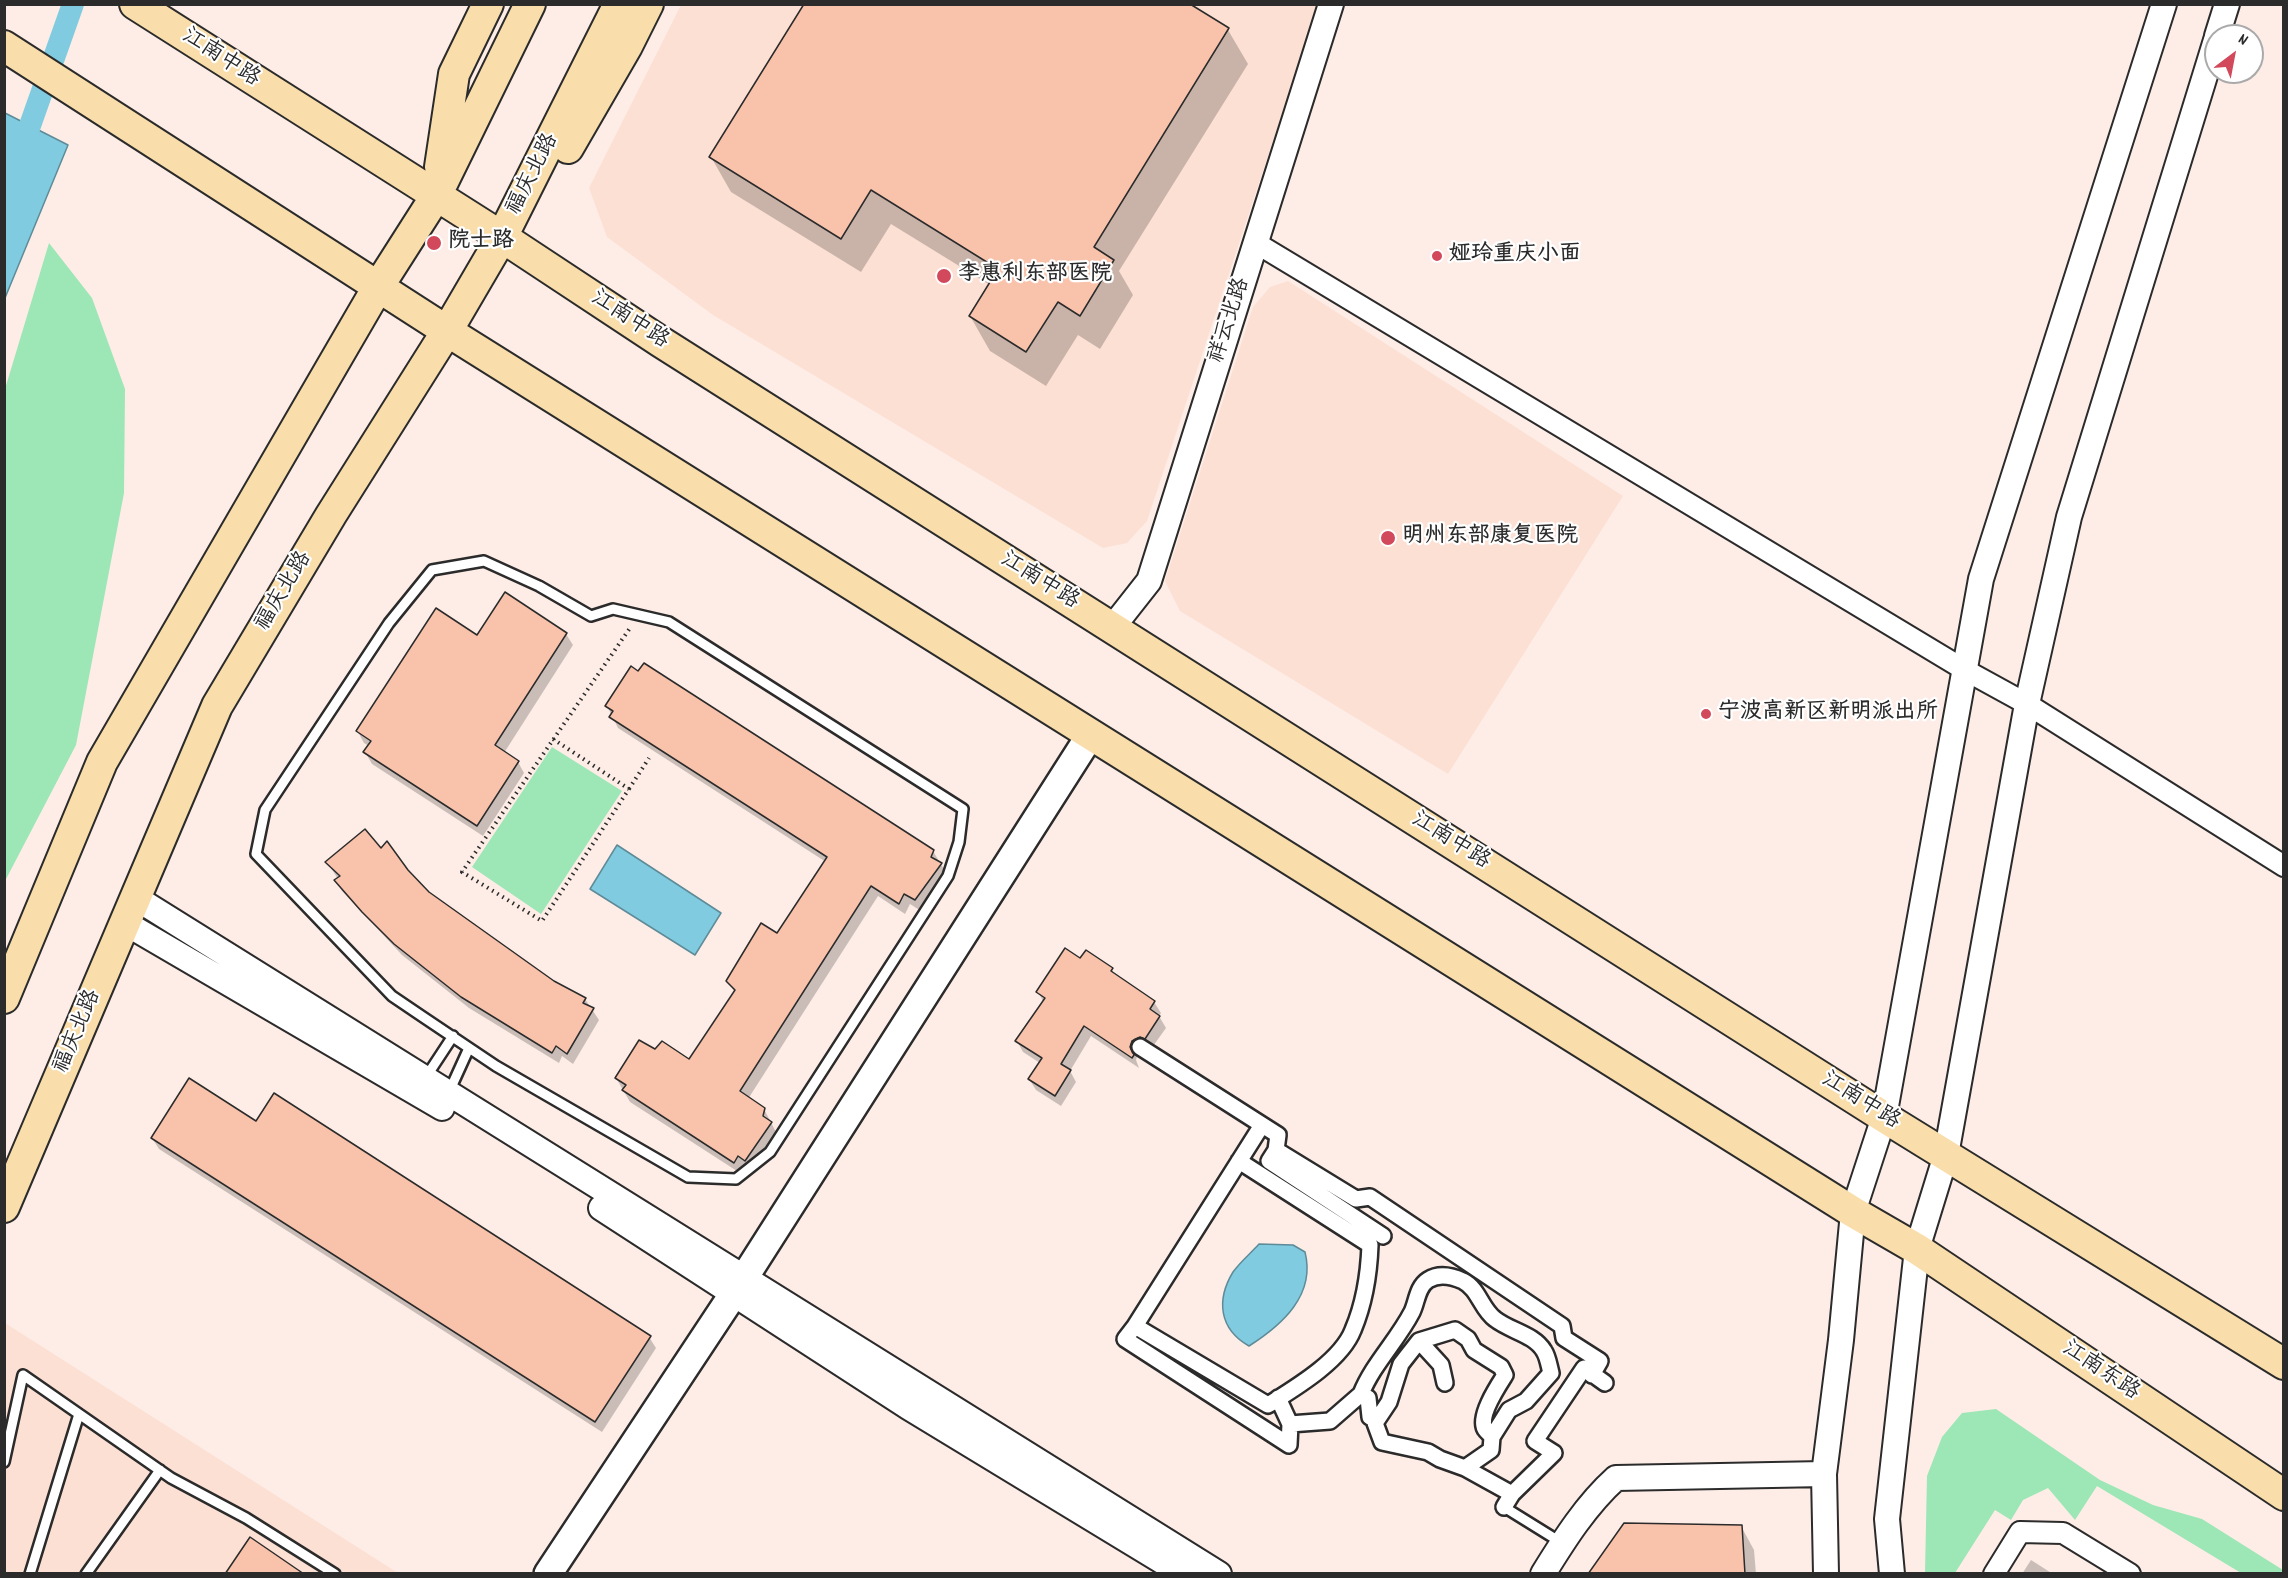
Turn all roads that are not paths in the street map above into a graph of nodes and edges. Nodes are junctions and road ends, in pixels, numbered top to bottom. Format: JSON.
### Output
{"nodes":[{"id":1,"x":488,"y":4,"type":"edge"},
{"id":2,"x":530,"y":4,"type":"edge"},
{"id":3,"x":620,"y":4,"type":"edge"},
{"id":4,"x":648,"y":4,"type":"edge"},
{"id":5,"x":1331,"y":4,"type":"edge"},
{"id":6,"x":2164,"y":4,"type":"edge"},
{"id":7,"x":2227,"y":4,"type":"edge"},
{"id":8,"x":147,"y":12,"type":"edge"},
{"id":9,"x":2221,"y":24,"type":"edge"},
{"id":10,"x":4,"y":46,"type":"edge"},
{"id":11,"x":2204,"y":80,"type":"edge"},
{"id":12,"x":436,"y":196,"type":"junction"},
{"id":13,"x":502,"y":237,"type":"junction"},
{"id":14,"x":1256,"y":243,"type":"junction"},
{"id":15,"x":378,"y":286,"type":"junction"},
{"id":16,"x":447,"y":331,"type":"junction"},
{"id":17,"x":1112,"y":628,"type":"junction"},
{"id":18,"x":1965,"y":670,"type":"junction"},
{"id":19,"x":2027,"y":704,"type":"junction"},
{"id":20,"x":1091,"y":734,"type":"junction"},
{"id":21,"x":2283,"y":866,"type":"edge"},
{"id":22,"x":130,"y":911,"type":"junction"},
{"id":23,"x":4,"y":998,"type":"edge"},
{"id":24,"x":453,"y":1036,"type":"junction"},
{"id":25,"x":1140,"y":1047,"type":"dead end"},
{"id":26,"x":469,"y":1048,"type":"junction"},
{"id":27,"x":420,"y":1086,"type":"junction"},
{"id":28,"x":445,"y":1101,"type":"junction"},
{"id":29,"x":1884,"y":1117,"type":"junction"},
{"id":30,"x":1262,"y":1125,"type":"junction"},
{"id":31,"x":1276,"y":1150,"type":"junction"},
{"id":32,"x":1946,"y":1155,"type":"junction"},
{"id":33,"x":1239,"y":1161,"type":"junction"},
{"id":34,"x":4,"y":1207,"type":"edge"},
{"id":35,"x":1853,"y":1212,"type":"junction"},
{"id":36,"x":1383,"y":1236,"type":"dead end"},
{"id":37,"x":1917,"y":1249,"type":"junction"},
{"id":38,"x":739,"y":1286,"type":"junction"},
{"id":39,"x":1135,"y":1326,"type":"junction"},
{"id":40,"x":1419,"y":1341,"type":"junction"},
{"id":41,"x":2280,"y":1362,"type":"edge"},
{"id":42,"x":1444,"y":1383,"type":"dead end"},
{"id":43,"x":1361,"y":1394,"type":"junction"},
{"id":44,"x":1278,"y":1398,"type":"junction"},
{"id":45,"x":79,"y":1414,"type":"junction"},
{"id":46,"x":1377,"y":1420,"type":"junction"},
{"id":47,"x":1290,"y":1424,"type":"junction"},
{"id":48,"x":1492,"y":1437,"type":"junction"},
{"id":49,"x":4,"y":1462,"type":"edge"},
{"id":50,"x":1465,"y":1468,"type":"junction"},
{"id":51,"x":160,"y":1470,"type":"junction"},
{"id":52,"x":1824,"y":1474,"type":"junction"},
{"id":53,"x":2283,"y":1495,"type":"edge"},
{"id":54,"x":1508,"y":1500,"type":"junction"},
{"id":55,"x":1562,"y":1543,"type":"junction"},
{"id":56,"x":31,"y":1573,"type":"edge"},
{"id":57,"x":86,"y":1574,"type":"edge"},
{"id":58,"x":335,"y":1574,"type":"edge"},
{"id":59,"x":548,"y":1574,"type":"edge"},
{"id":60,"x":1183,"y":1574,"type":"edge"},
{"id":61,"x":1219,"y":1574,"type":"edge"},
{"id":62,"x":1543,"y":1574,"type":"edge"},
{"id":63,"x":1826,"y":1574,"type":"edge"},
{"id":64,"x":1892,"y":1574,"type":"edge"},
{"id":65,"x":1994,"y":1574,"type":"edge"},
{"id":66,"x":2130,"y":1574,"type":"edge"}],
"edges":[{"from":1,"to":12,"type":"main road"},
{"from":2,"to":12,"type":"main road"},
{"from":3,"to":13,"type":"main road","name":"福庆北路"},
{"from":4,"to":13,"type":"main road"},
{"from":5,"to":14,"type":"street","name":"祥云北路"},
{"from":6,"to":18,"type":"street"},
{"from":7,"to":9,"type":"street"},
{"from":8,"to":12,"type":"main road","name":"江南中路"},
{"from":10,"to":15,"type":"main road"},
{"from":11,"to":19,"type":"street"},
{"from":12,"to":13,"type":"main road","name":"江南中路"},
{"from":12,"to":15,"type":"main road"},
{"from":13,"to":16,"type":"main road","name":"福庆北路"},
{"from":13,"to":17,"type":"main road","name":"江南中路"},
{"from":14,"to":17,"type":"street","name":"祥云北路"},
{"from":14,"to":18,"type":"street"},
{"from":15,"to":16,"type":"main road"},
{"from":15,"to":23,"type":"main road"},
{"from":16,"to":20,"type":"main road"},
{"from":16,"to":22,"type":"main road","name":"福庆北路"},
{"from":17,"to":29,"type":"main road","name":"江南中路"},
{"from":18,"to":19,"type":"street"},
{"from":18,"to":29,"type":"street"},
{"from":19,"to":21,"type":"street"},
{"from":19,"to":32,"type":"street"},
{"from":20,"to":35,"type":"main road"},
{"from":20,"to":38,"type":"main road"},
{"from":22,"to":27,"type":"street"},
{"from":22,"to":34,"type":"main road","name":"福庆北路"},
{"from":24,"to":26,"type":"lane"},
{"from":24,"to":26,"type":"lane"},
{"from":24,"to":27,"type":"lane"},
{"from":25,"to":30,"type":"street"},
{"from":26,"to":28,"type":"lane"},
{"from":27,"to":28,"type":"street"},
{"from":28,"to":38,"type":"street"},
{"from":29,"to":32,"type":"main road","name":"江南中路"},
{"from":29,"to":35,"type":"street"},
{"from":30,"to":31,"type":"street"},
{"from":30,"to":33,"type":"street"},
{"from":31,"to":36,"type":"street"},
{"from":31,"to":54,"type":"street"},
{"from":32,"to":37,"type":"street"},
{"from":32,"to":41,"type":"main road"},
{"from":33,"to":39,"type":"street"},
{"from":33,"to":44,"type":"street"},
{"from":35,"to":37,"type":"main road"},
{"from":35,"to":52,"type":"street"},
{"from":37,"to":53,"type":"main road","name":"江南东路"},
{"from":37,"to":64,"type":"street"},
{"from":38,"to":59,"type":"main road"},
{"from":38,"to":60,"type":"street"},
{"from":38,"to":61,"type":"street"},
{"from":39,"to":44,"type":"street"},
{"from":39,"to":47,"type":"street"},
{"from":40,"to":42,"type":"street"},
{"from":40,"to":46,"type":"street"},
{"from":40,"to":48,"type":"street"},
{"from":43,"to":46,"type":"street"},
{"from":43,"to":47,"type":"street"},
{"from":43,"to":48,"type":"street"},
{"from":44,"to":47,"type":"street"},
{"from":45,"to":49,"type":"lane"},
{"from":45,"to":51,"type":"lane"},
{"from":45,"to":56,"type":"lane"},
{"from":46,"to":50,"type":"street"},
{"from":48,"to":50,"type":"street"},
{"from":50,"to":54,"type":"street"},
{"from":51,"to":57,"type":"lane"},
{"from":51,"to":58,"type":"lane"},
{"from":52,"to":55,"type":"street"},
{"from":52,"to":63,"type":"street"},
{"from":54,"to":55,"type":"lane"},
{"from":55,"to":62,"type":"street"},
{"from":65,"to":66,"type":"street"}]}
